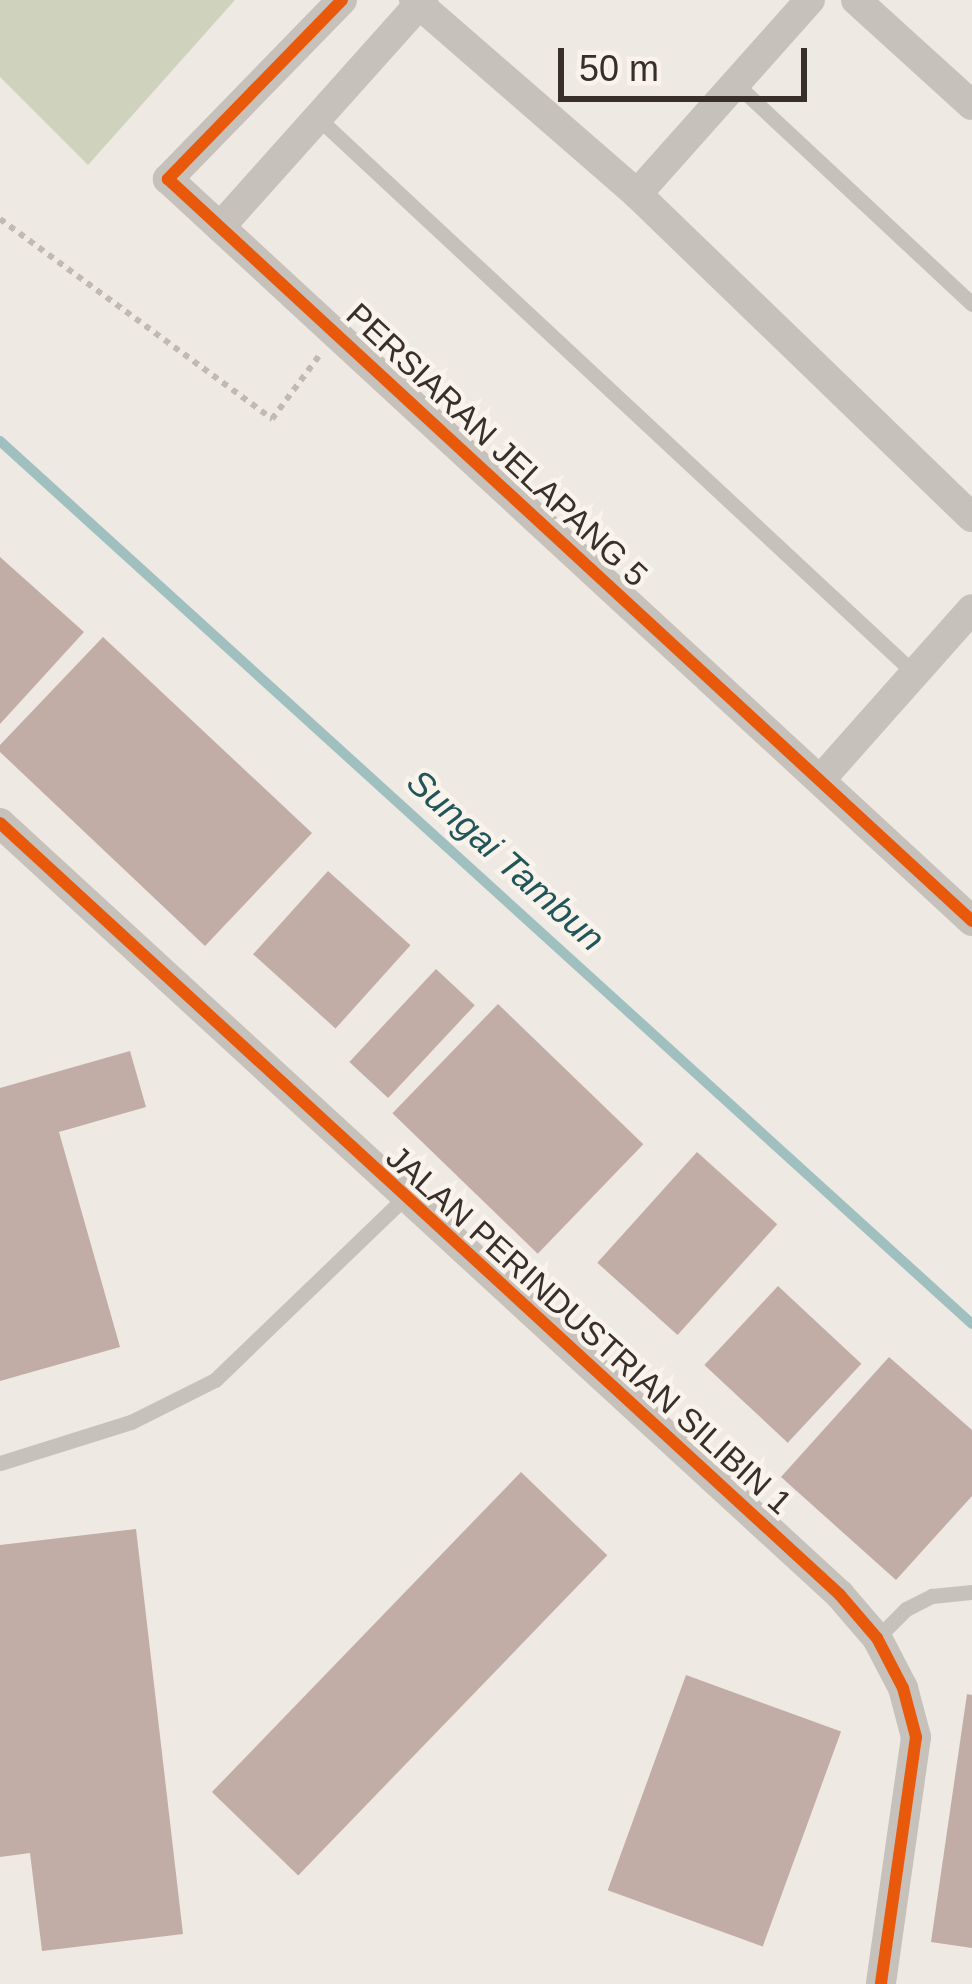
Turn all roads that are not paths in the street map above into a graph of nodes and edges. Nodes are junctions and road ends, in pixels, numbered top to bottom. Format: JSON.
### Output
{"nodes":[{"id":1,"x":342,"y":0,"type":"edge"},
{"id":2,"x":810,"y":0,"type":"edge"},
{"id":3,"x":856,"y":0,"type":"edge"},
{"id":4,"x":419,"y":2,"type":"edge"},
{"id":5,"x":735,"y":83,"type":"junction"},
{"id":6,"x":972,"y":105,"type":"edge"},
{"id":7,"x":318,"y":118,"type":"junction"},
{"id":8,"x":637,"y":194,"type":"junction"},
{"id":9,"x":220,"y":226,"type":"junction"},
{"id":10,"x":972,"y":304,"type":"edge"},
{"id":11,"x":972,"y":517,"type":"edge"},
{"id":12,"x":972,"y":609,"type":"edge"},
{"id":13,"x":915,"y":674,"type":"junction"},
{"id":14,"x":821,"y":779,"type":"junction"},
{"id":15,"x":0,"y":823,"type":"edge"},
{"id":16,"x":972,"y":921,"type":"edge"},
{"id":17,"x":403,"y":1198,"type":"junction"},
{"id":18,"x":0,"y":1463,"type":"edge"},
{"id":19,"x":972,"y":1592,"type":"edge"},
{"id":20,"x":877,"y":1638,"type":"junction"},
{"id":21,"x":881,"y":1984,"type":"edge"}],
"edges":[{"from":1,"to":9,"type":"street","name":"PERSIARAN JELAPANG 5"},
{"from":2,"to":5,"type":"street"},
{"from":3,"to":6,"type":"street"},
{"from":4,"to":7,"type":"street"},
{"from":4,"to":8,"type":"street"},
{"from":5,"to":8,"type":"street"},
{"from":5,"to":10,"type":"lane"},
{"from":7,"to":9,"type":"street"},
{"from":7,"to":13,"type":"lane"},
{"from":8,"to":11,"type":"street"},
{"from":9,"to":14,"type":"street","name":"PERSIARAN JELAPANG 5"},
{"from":12,"to":13,"type":"street"},
{"from":13,"to":14,"type":"street"},
{"from":14,"to":16,"type":"street","name":"PERSIARAN JELAPANG 5"},
{"from":15,"to":17,"type":"street","name":"JALAN PERINDUSTRIAN SILIBIN 1"},
{"from":17,"to":18,"type":"lane"},
{"from":17,"to":20,"type":"street","name":"JALAN PERINDUSTRIAN SILIBIN 1"},
{"from":19,"to":20,"type":"lane"},
{"from":20,"to":21,"type":"street","name":"JALAN PERINDUSTRIAN SILIBIN 1"}]}
